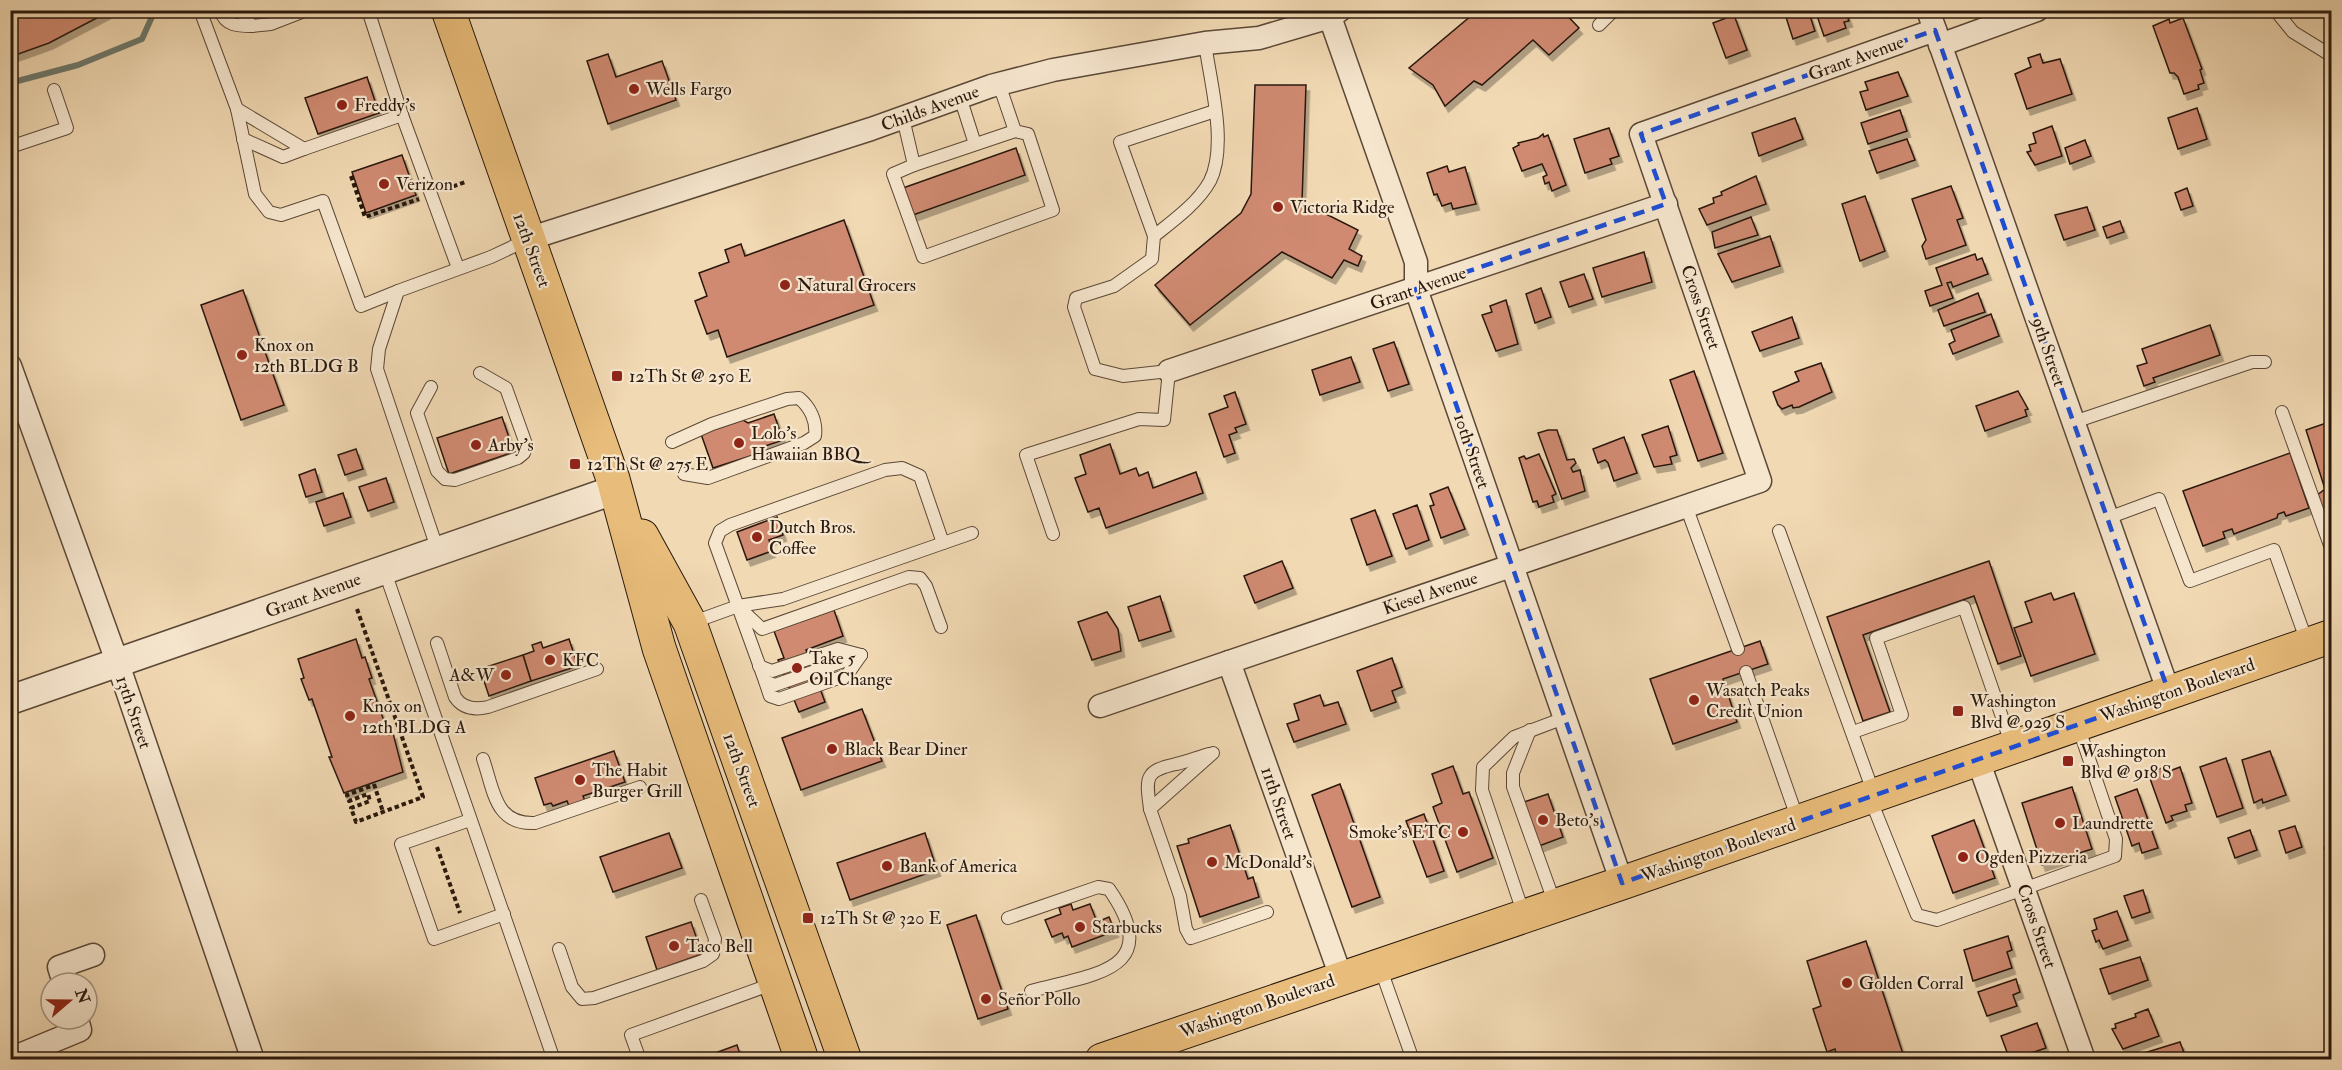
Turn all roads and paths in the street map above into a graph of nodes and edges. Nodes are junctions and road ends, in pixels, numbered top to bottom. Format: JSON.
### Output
{"nodes":[{"id":1,"x":200,"y":10,"type":"edge"},
{"id":2,"x":220,"y":10,"type":"edge"},
{"id":3,"x":239,"y":10,"type":"edge"},
{"id":4,"x":307,"y":10,"type":"edge"},
{"id":5,"x":368,"y":10,"type":"edge"},
{"id":6,"x":448,"y":10,"type":"edge"},
{"id":7,"x":1614,"y":10,"type":"edge"},
{"id":8,"x":2037,"y":10,"type":"edge"},
{"id":9,"x":2275,"y":10,"type":"edge"},
{"id":10,"x":1335,"y":14,"type":"edge"},
{"id":11,"x":1599,"y":25,"type":"dead end"},
{"id":12,"x":252,"y":26,"type":"junction"},
{"id":13,"x":1935,"y":28,"type":"edge"},
{"id":14,"x":1205,"y":43,"type":"junction"},
{"id":15,"x":2331,"y":56,"type":"edge"},
{"id":16,"x":999,"y":84,"type":"junction"},
{"id":17,"x":54,"y":90,"type":"dead end"},
{"id":18,"x":960,"y":97,"type":"junction"},
{"id":19,"x":237,"y":109,"type":"junction"},
{"id":20,"x":1215,"y":111,"type":"junction"},
{"id":21,"x":402,"y":115,"type":"junction"},
{"id":22,"x":903,"y":118,"type":"junction"},
{"id":23,"x":1015,"y":131,"type":"junction"},
{"id":24,"x":1641,"y":134,"type":"joint"},
{"id":25,"x":243,"y":139,"type":"junction"},
{"id":26,"x":975,"y":144,"type":"junction"},
{"id":27,"x":10,"y":147,"type":"edge"},
{"id":28,"x":304,"y":149,"type":"junction"},
{"id":29,"x":915,"y":165,"type":"junction"},
{"id":30,"x":351,"y":176,"type":"dead end"},
{"id":31,"x":465,"y":182,"type":"dead end"},
{"id":32,"x":442,"y":190,"type":"dead end"},
{"id":33,"x":420,"y":198,"type":"dead end"},
{"id":34,"x":1666,"y":204,"type":"junction"},
{"id":35,"x":1154,"y":236,"type":"junction"},
{"id":36,"x":528,"y":239,"type":"junction"},
{"id":37,"x":458,"y":268,"type":"junction"},
{"id":38,"x":1416,"y":289,"type":"junction"},
{"id":39,"x":398,"y":291,"type":"junction"},
{"id":40,"x":2265,"y":362,"type":"dead end"},
{"id":41,"x":10,"y":366,"type":"edge"},
{"id":42,"x":1169,"y":371,"type":"junction"},
{"id":43,"x":480,"y":373,"type":"dead end"},
{"id":44,"x":431,"y":387,"type":"dead end"},
{"id":45,"x":2282,"y":412,"type":"dead end"},
{"id":46,"x":2074,"y":422,"type":"junction"},
{"id":47,"x":672,"y":442,"type":"dead end"},
{"id":48,"x":684,"y":474,"type":"dead end"},
{"id":49,"x":1760,"y":481,"type":"joint"},
{"id":50,"x":617,"y":489,"type":"junction"},
{"id":51,"x":1686,"y":506,"type":"junction"},
{"id":52,"x":2108,"y":518,"type":"junction"},
{"id":53,"x":1779,"y":531,"type":"dead end"},
{"id":54,"x":972,"y":533,"type":"dead end"},
{"id":55,"x":1053,"y":534,"type":"dead end"},
{"id":56,"x":943,"y":543,"type":"junction"},
{"id":57,"x":438,"y":551,"type":"junction"},
{"id":58,"x":2331,"y":551,"type":"edge"},
{"id":59,"x":1512,"y":566,"type":"junction"},
{"id":60,"x":384,"y":569,"type":"junction"},
{"id":61,"x":738,"y":606,"type":"junction"},
{"id":62,"x":357,"y":609,"type":"dead end"},
{"id":63,"x":690,"y":623,"type":"junction"},
{"id":64,"x":941,"y":627,"type":"dead end"},
{"id":65,"x":2320,"y":640,"type":"edge"},
{"id":66,"x":437,"y":642,"type":"dead end"},
{"id":67,"x":1738,"y":648,"type":"dead end"},
{"id":68,"x":1229,"y":662,"type":"junction"},
{"id":69,"x":118,"y":664,"type":"junction"},
{"id":70,"x":759,"y":666,"type":"junction"},
{"id":71,"x":597,"y":669,"type":"dead end"},
{"id":72,"x":1746,"y":672,"type":"dead end"},
{"id":73,"x":2169,"y":693,"type":"junction"},
{"id":74,"x":10,"y":700,"type":"edge"},
{"id":75,"x":1100,"y":706,"type":"dead end"},
{"id":76,"x":1564,"y":718,"type":"junction"},
{"id":77,"x":2078,"y":725,"type":"junction"},
{"id":78,"x":1530,"y":730,"type":"junction"},
{"id":79,"x":1853,"y":732,"type":"junction"},
{"id":80,"x":2013,"y":747,"type":"junction"},
{"id":81,"x":483,"y":759,"type":"dead end"},
{"id":82,"x":1978,"y":759,"type":"junction"},
{"id":83,"x":640,"y":787,"type":"dead end"},
{"id":84,"x":1872,"y":796,"type":"junction"},
{"id":85,"x":1150,"y":809,"type":"junction"},
{"id":86,"x":383,"y":812,"type":"junction"},
{"id":87,"x":470,"y":820,"type":"junction"},
{"id":88,"x":1799,"y":822,"type":"junction"},
{"id":89,"x":432,"y":833,"type":"junction"},
{"id":90,"x":1623,"y":883,"type":"junction"},
{"id":91,"x":2023,"y":888,"type":"junction"},
{"id":92,"x":701,"y":900,"type":"dead end"},
{"id":93,"x":1555,"y":905,"type":"junction"},
{"id":94,"x":1267,"y":912,"type":"dead end"},
{"id":95,"x":504,"y":914,"type":"junction"},
{"id":96,"x":1525,"y":916,"type":"junction"},
{"id":97,"x":1008,"y":918,"type":"dead end"},
{"id":98,"x":466,"y":928,"type":"junction"},
{"id":99,"x":559,"y":950,"type":"dead end"},
{"id":100,"x":93,"y":955,"type":"dead end"},
{"id":101,"x":1379,"y":964,"type":"junction"},
{"id":102,"x":60,"y":971,"type":"edge"},
{"id":103,"x":1341,"y":977,"type":"junction"},
{"id":104,"x":775,"y":983,"type":"junction"},
{"id":105,"x":1031,"y":991,"type":"dead end"},
{"id":106,"x":78,"y":1031,"type":"edge"},
{"id":107,"x":1146,"y":1053,"type":"edge"},
{"id":108,"x":10,"y":1059,"type":"edge"},
{"id":109,"x":254,"y":1059,"type":"edge"},
{"id":110,"x":554,"y":1059,"type":"edge"},
{"id":111,"x":640,"y":1059,"type":"edge"},
{"id":112,"x":802,"y":1059,"type":"edge"},
{"id":113,"x":845,"y":1059,"type":"edge"},
{"id":114,"x":1102,"y":1059,"type":"edge"},
{"id":115,"x":1413,"y":1059,"type":"edge"},
{"id":116,"x":2084,"y":1059,"type":"edge"}],
"edges":[{"from":1,"to":19,"type":"lane"},
{"from":2,"to":12,"type":"lane"},
{"from":3,"to":12,"type":"lane"},
{"from":4,"to":12,"type":"lane"},
{"from":5,"to":21,"type":"lane"},
{"from":6,"to":36,"type":"main road","name":"12th Street"},
{"from":7,"to":11,"type":"lane"},
{"from":8,"to":13,"type":"street","name":"Grant Avenue"},
{"from":9,"to":15,"type":"lane"},
{"from":10,"to":14,"type":"street","name":"Childs Avenue"},
{"from":10,"to":38,"type":"street","name":"10th Street"},
{"from":13,"to":24,"type":"street","name":"Grant Avenue"},
{"from":13,"to":46,"type":"street","name":"9th Street"},
{"from":14,"to":16,"type":"street","name":"Childs Avenue"},
{"from":14,"to":20,"type":"lane"},
{"from":16,"to":18,"type":"street","name":"Childs Avenue"},
{"from":16,"to":23,"type":"lane"},
{"from":17,"to":27,"type":"lane"},
{"from":18,"to":22,"type":"street","name":"Childs Avenue"},
{"from":18,"to":26,"type":"lane"},
{"from":19,"to":25,"type":"lane"},
{"from":19,"to":28,"type":"lane"},
{"from":20,"to":35,"type":"lane"},
{"from":20,"to":35,"type":"lane"},
{"from":21,"to":28,"type":"lane"},
{"from":21,"to":37,"type":"lane"},
{"from":22,"to":29,"type":"lane"},
{"from":22,"to":36,"type":"street","name":"Childs Avenue"},
{"from":23,"to":26,"type":"lane"},
{"from":23,"to":29,"type":"lane"},
{"from":24,"to":34,"type":"street","name":"Cross Street"},
{"from":25,"to":28,"type":"lane"},
{"from":25,"to":39,"type":"lane"},
{"from":26,"to":29,"type":"lane"},
{"from":30,"to":33,"type":"path"},
{"from":31,"to":32,"type":"path"},
{"from":34,"to":38,"type":"street","name":"Grant Avenue"},
{"from":34,"to":49,"type":"street","name":"Cross Street"},
{"from":35,"to":42,"type":"lane"},
{"from":36,"to":37,"type":"lane"},
{"from":36,"to":50,"type":"main road","name":"12th Street"},
{"from":37,"to":39,"type":"lane"},
{"from":38,"to":42,"type":"street","name":"Grant Avenue"},
{"from":38,"to":59,"type":"street","name":"10th Street"},
{"from":39,"to":57,"type":"lane"},
{"from":40,"to":46,"type":"lane"},
{"from":41,"to":69,"type":"street","name":"13th Street"},
{"from":42,"to":55,"type":"lane"},
{"from":43,"to":44,"type":"lane"},
{"from":45,"to":58,"type":"lane"},
{"from":46,"to":52,"type":"street","name":"9th Street"},
{"from":47,"to":48,"type":"lane"},
{"from":49,"to":51,"type":"street","name":"Kiesel Avenue"},
{"from":50,"to":57,"type":"street","name":"Grant Avenue"},
{"from":50,"to":63,"type":"main road","name":"12th Street"},
{"from":50,"to":104,"type":"main road","name":"12th Street"},
{"from":51,"to":59,"type":"street","name":"Kiesel Avenue"},
{"from":51,"to":67,"type":"lane"},
{"from":52,"to":65,"type":"lane"},
{"from":52,"to":73,"type":"street","name":"9th Street"},
{"from":53,"to":79,"type":"lane"},
{"from":54,"to":56,"type":"lane"},
{"from":56,"to":61,"type":"lane"},
{"from":56,"to":61,"type":"lane"},
{"from":57,"to":60,"type":"street","name":"Grant Avenue"},
{"from":59,"to":68,"type":"street","name":"Kiesel Avenue"},
{"from":59,"to":76,"type":"street","name":"10th Street"},
{"from":60,"to":69,"type":"street","name":"Grant Avenue"},
{"from":60,"to":87,"type":"lane"},
{"from":61,"to":63,"type":"lane"},
{"from":61,"to":64,"type":"lane"},
{"from":61,"to":70,"type":"lane"},
{"from":62,"to":86,"type":"path"},
{"from":63,"to":113,"type":"main road","name":"12th Street"},
{"from":65,"to":73,"type":"main road","name":"Washington Boulevard"},
{"from":66,"to":71,"type":"lane"},
{"from":68,"to":75,"type":"street","name":"Kiesel Avenue"},
{"from":68,"to":103,"type":"street","name":"11th Street"},
{"from":69,"to":74,"type":"street","name":"Grant Avenue"},
{"from":69,"to":109,"type":"street","name":"13th Street"},
{"from":70,"to":70,"type":"lane"},
{"from":72,"to":88,"type":"lane"},
{"from":73,"to":77,"type":"main road","name":"Washington Boulevard"},
{"from":76,"to":78,"type":"lane"},
{"from":76,"to":90,"type":"street","name":"10th Street"},
{"from":77,"to":80,"type":"main road","name":"Washington Boulevard"},
{"from":77,"to":91,"type":"lane"},
{"from":78,"to":93,"type":"lane"},
{"from":78,"to":96,"type":"lane"},
{"from":79,"to":80,"type":"lane"},
{"from":79,"to":84,"type":"lane"},
{"from":80,"to":82,"type":"main road","name":"Washington Boulevard"},
{"from":81,"to":83,"type":"lane"},
{"from":82,"to":84,"type":"main road","name":"Washington Boulevard"},
{"from":82,"to":91,"type":"street","name":"Cross Street"},
{"from":84,"to":88,"type":"main road","name":"Washington Boulevard"},
{"from":84,"to":91,"type":"lane"},
{"from":85,"to":85,"type":"lane"},
{"from":85,"to":94,"type":"lane"},
{"from":86,"to":86,"type":"path"},
{"from":87,"to":89,"type":"lane"},
{"from":87,"to":95,"type":"lane"},
{"from":88,"to":90,"type":"main road","name":"Washington Boulevard"},
{"from":89,"to":98,"type":"path"},
{"from":89,"to":98,"type":"lane"},
{"from":90,"to":93,"type":"main road","name":"Washington Boulevard"},
{"from":91,"to":116,"type":"street","name":"Cross Street"},
{"from":92,"to":99,"type":"lane"},
{"from":93,"to":96,"type":"main road","name":"Washington Boulevard"},
{"from":95,"to":98,"type":"lane"},
{"from":95,"to":110,"type":"lane"},
{"from":96,"to":101,"type":"main road","name":"Washington Boulevard"},
{"from":97,"to":105,"type":"lane"},
{"from":100,"to":102,"type":"street"},
{"from":101,"to":103,"type":"main road","name":"Washington Boulevard"},
{"from":101,"to":115,"type":"lane"},
{"from":103,"to":107,"type":"main road","name":"Washington Boulevard"},
{"from":104,"to":111,"type":"lane"},
{"from":104,"to":112,"type":"main road","name":"12th Street"},
{"from":106,"to":108,"type":"street"},
{"from":107,"to":114,"type":"main road","name":"Washington Boulevard"}]}
